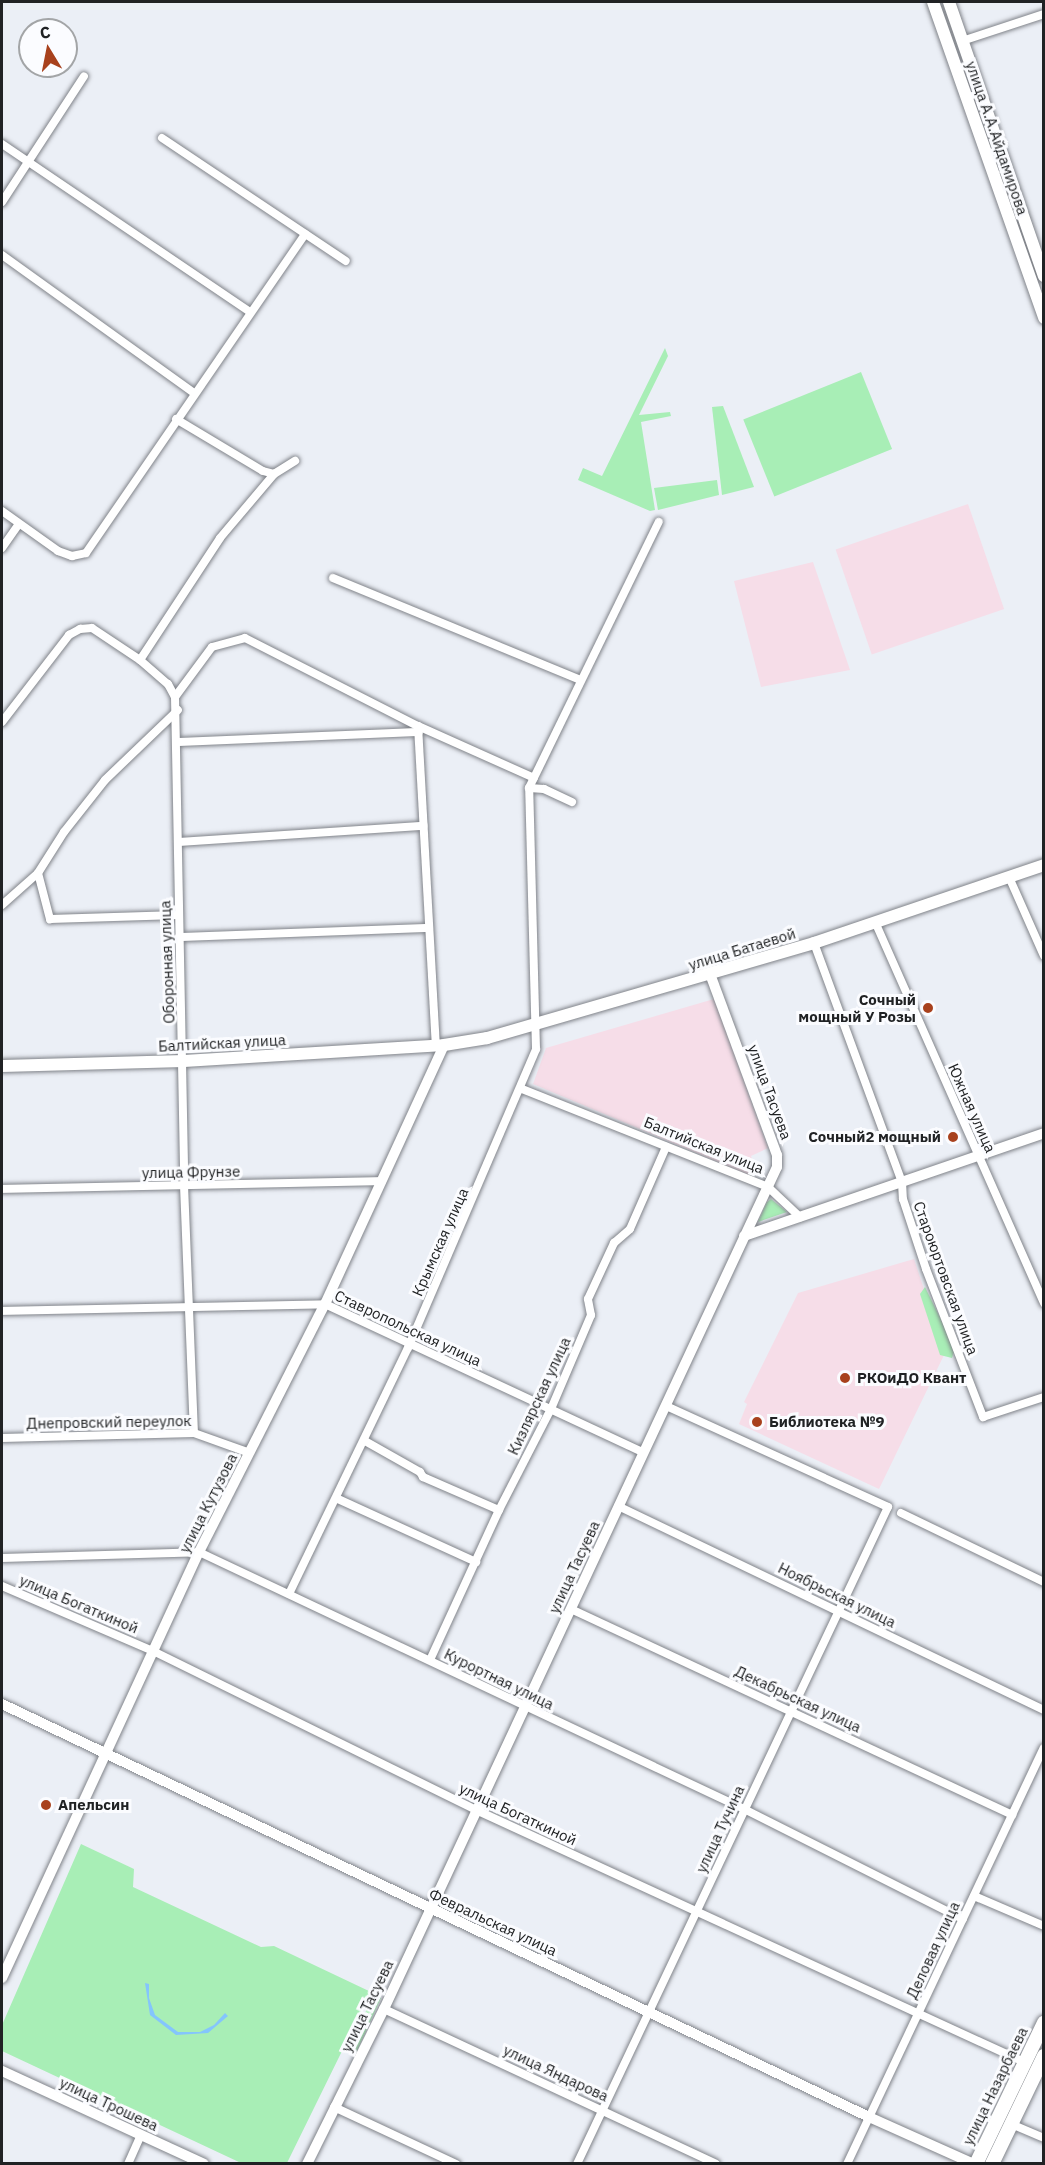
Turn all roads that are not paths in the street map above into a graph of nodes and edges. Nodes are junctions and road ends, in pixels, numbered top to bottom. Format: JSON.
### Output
{"nodes":[{"id":1,"x":933,"y":2,"type":"edge"},
{"id":2,"x":949,"y":2,"type":"edge"},
{"id":3,"x":1044,"y":14,"type":"edge"},
{"id":4,"x":962,"y":41,"type":"junction"},
{"id":5,"x":84,"y":76,"type":"dead end"},
{"id":6,"x":162,"y":138,"type":"dead end"},
{"id":7,"x":2,"y":144,"type":"edge"},
{"id":8,"x":29,"y":164,"type":"junction"},
{"id":9,"x":2,"y":202,"type":"edge"},
{"id":10,"x":305,"y":234,"type":"junction"},
{"id":11,"x":2,"y":255,"type":"edge"},
{"id":12,"x":346,"y":261,"type":"dead end"},
{"id":13,"x":1044,"y":276,"type":"edge"},
{"id":14,"x":250,"y":312,"type":"junction"},
{"id":15,"x":1044,"y":318,"type":"edge"},
{"id":16,"x":194,"y":393,"type":"junction"},
{"id":17,"x":176,"y":419,"type":"junction"},
{"id":18,"x":295,"y":461,"type":"dead end"},
{"id":19,"x":274,"y":474,"type":"junction"},
{"id":20,"x":2,"y":511,"type":"edge"},
{"id":21,"x":659,"y":522,"type":"dead end"},
{"id":22,"x":19,"y":524,"type":"junction"},
{"id":23,"x":2,"y":548,"type":"edge"},
{"id":24,"x":333,"y":578,"type":"dead end"},
{"id":25,"x":140,"y":660,"type":"junction"},
{"id":26,"x":580,"y":680,"type":"junction"},
{"id":27,"x":175,"y":697,"type":"junction"},
{"id":28,"x":178,"y":710,"type":"junction"},
{"id":29,"x":2,"y":722,"type":"edge"},
{"id":30,"x":418,"y":729,"type":"junction"},
{"id":31,"x":177,"y":742,"type":"junction"},
{"id":32,"x":534,"y":778,"type":"junction"},
{"id":33,"x":529,"y":788,"type":"junction"},
{"id":34,"x":572,"y":802,"type":"dead end"},
{"id":35,"x":423,"y":826,"type":"junction"},
{"id":36,"x":179,"y":842,"type":"junction"},
{"id":37,"x":1044,"y":865,"type":"edge"},
{"id":38,"x":38,"y":873,"type":"junction"},
{"id":39,"x":1009,"y":876,"type":"junction"},
{"id":40,"x":2,"y":905,"type":"edge"},
{"id":41,"x":178,"y":915,"type":"junction"},
{"id":42,"x":876,"y":924,"type":"junction"},
{"id":43,"x":428,"y":928,"type":"junction"},
{"id":44,"x":179,"y":937,"type":"junction"},
{"id":45,"x":814,"y":943,"type":"junction"},
{"id":46,"x":1044,"y":956,"type":"edge"},
{"id":47,"x":710,"y":974,"type":"junction"},
{"id":48,"x":535,"y":1025,"type":"junction"},
{"id":49,"x":440,"y":1045,"type":"junction"},
{"id":50,"x":184,"y":1061,"type":"junction"},
{"id":51,"x":2,"y":1066,"type":"edge"},
{"id":52,"x":522,"y":1089,"type":"junction"},
{"id":53,"x":1044,"y":1133,"type":"edge"},
{"id":54,"x":666,"y":1147,"type":"junction"},
{"id":55,"x":978,"y":1154,"type":"junction"},
{"id":56,"x":382,"y":1181,"type":"junction"},
{"id":57,"x":902,"y":1182,"type":"junction"},
{"id":58,"x":184,"y":1185,"type":"junction"},
{"id":59,"x":768,"y":1187,"type":"junction"},
{"id":60,"x":2,"y":1189,"type":"edge"},
{"id":61,"x":800,"y":1217,"type":"junction"},
{"id":62,"x":744,"y":1236,"type":"junction"},
{"id":63,"x":325,"y":1304,"type":"junction"},
{"id":64,"x":1044,"y":1304,"type":"edge"},
{"id":65,"x":189,"y":1307,"type":"junction"},
{"id":66,"x":2,"y":1311,"type":"edge"},
{"id":67,"x":409,"y":1342,"type":"junction"},
{"id":68,"x":1044,"y":1397,"type":"edge"},
{"id":69,"x":666,"y":1406,"type":"junction"},
{"id":70,"x":551,"y":1409,"type":"junction"},
{"id":71,"x":194,"y":1433,"type":"junction"},
{"id":72,"x":2,"y":1438,"type":"edge"},
{"id":73,"x":365,"y":1441,"type":"junction"},
{"id":74,"x":643,"y":1452,"type":"junction"},
{"id":75,"x":250,"y":1453,"type":"junction"},
{"id":76,"x":338,"y":1499,"type":"junction"},
{"id":77,"x":618,"y":1506,"type":"junction"},
{"id":78,"x":499,"y":1510,"type":"junction"},
{"id":79,"x":901,"y":1514,"type":"dead end"},
{"id":80,"x":199,"y":1552,"type":"junction"},
{"id":81,"x":2,"y":1558,"type":"edge"},
{"id":82,"x":476,"y":1562,"type":"junction"},
{"id":83,"x":1044,"y":1582,"type":"edge"},
{"id":84,"x":2,"y":1586,"type":"edge"},
{"id":85,"x":289,"y":1594,"type":"junction"},
{"id":86,"x":571,"y":1609,"type":"junction"},
{"id":87,"x":841,"y":1611,"type":"junction"},
{"id":88,"x":153,"y":1651,"type":"junction"},
{"id":89,"x":430,"y":1660,"type":"junction"},
{"id":90,"x":2,"y":1704,"type":"edge"},
{"id":91,"x":523,"y":1707,"type":"junction"},
{"id":92,"x":1044,"y":1710,"type":"edge"},
{"id":93,"x":792,"y":1712,"type":"junction"},
{"id":94,"x":1044,"y":1748,"type":"edge"},
{"id":95,"x":104,"y":1754,"type":"junction"},
{"id":96,"x":744,"y":1809,"type":"junction"},
{"id":97,"x":476,"y":1810,"type":"junction"},
{"id":98,"x":1012,"y":1815,"type":"junction"},
{"id":99,"x":974,"y":1896,"type":"junction"},
{"id":100,"x":430,"y":1908,"type":"junction"},
{"id":101,"x":696,"y":1910,"type":"junction"},
{"id":102,"x":963,"y":1918,"type":"junction"},
{"id":103,"x":1044,"y":1926,"type":"edge"},
{"id":104,"x":2,"y":1978,"type":"edge"},
{"id":105,"x":384,"y":2008,"type":"junction"},
{"id":106,"x":648,"y":2011,"type":"junction"},
{"id":107,"x":919,"y":2013,"type":"junction"},
{"id":108,"x":1044,"y":2023,"type":"edge"},
{"id":109,"x":1044,"y":2056,"type":"edge"},
{"id":110,"x":1024,"y":2062,"type":"junction"},
{"id":111,"x":2,"y":2071,"type":"edge"},
{"id":112,"x":334,"y":2107,"type":"junction"},
{"id":113,"x":602,"y":2109,"type":"junction"},
{"id":114,"x":869,"y":2117,"type":"junction"},
{"id":115,"x":1011,"y":2124,"type":"junction"},
{"id":116,"x":141,"y":2135,"type":"junction"},
{"id":117,"x":1044,"y":2138,"type":"edge"},
{"id":118,"x":128,"y":2163,"type":"edge"},
{"id":119,"x":204,"y":2163,"type":"edge"},
{"id":120,"x":307,"y":2163,"type":"edge"},
{"id":121,"x":456,"y":2163,"type":"edge"},
{"id":122,"x":578,"y":2163,"type":"edge"},
{"id":123,"x":716,"y":2163,"type":"edge"},
{"id":124,"x":847,"y":2163,"type":"edge"},
{"id":125,"x":975,"y":2163,"type":"edge"},
{"id":126,"x":992,"y":2163,"type":"edge"}],
"edges":[{"from":1,"to":15,"type":"main road","name":"улица А.А.Айдамирова"},
{"from":2,"to":4,"type":"main road","name":"улица А.А.Айдамирова"},
{"from":3,"to":4,"type":"street"},
{"from":4,"to":13,"type":"main road","name":"улица А.А.Айдамирова"},
{"from":5,"to":8,"type":"street"},
{"from":6,"to":10,"type":"street"},
{"from":7,"to":8,"type":"street"},
{"from":8,"to":9,"type":"street"},
{"from":8,"to":14,"type":"street"},
{"from":10,"to":12,"type":"street"},
{"from":10,"to":14,"type":"street"},
{"from":11,"to":16,"type":"street"},
{"from":14,"to":16,"type":"street"},
{"from":16,"to":17,"type":"street"},
{"from":17,"to":19,"type":"street"},
{"from":17,"to":22,"type":"street"},
{"from":18,"to":19,"type":"street"},
{"from":19,"to":25,"type":"street"},
{"from":20,"to":22,"type":"street"},
{"from":21,"to":26,"type":"street"},
{"from":22,"to":23,"type":"street"},
{"from":24,"to":26,"type":"street"},
{"from":25,"to":27,"type":"street","name":"Оборонная улица"},
{"from":25,"to":29,"type":"street","name":"Оборонная улица"},
{"from":26,"to":32,"type":"street"},
{"from":27,"to":28,"type":"street","name":"Оборонная улица"},
{"from":27,"to":30,"type":"street"},
{"from":28,"to":31,"type":"street","name":"Оборонная улица"},
{"from":28,"to":38,"type":"street"},
{"from":30,"to":31,"type":"street"},
{"from":30,"to":32,"type":"street"},
{"from":30,"to":35,"type":"street"},
{"from":31,"to":36,"type":"street","name":"Оборонная улица"},
{"from":32,"to":33,"type":"street"},
{"from":33,"to":34,"type":"street"},
{"from":33,"to":48,"type":"street","name":"Крымская улица"},
{"from":35,"to":36,"type":"street"},
{"from":35,"to":43,"type":"street"},
{"from":36,"to":41,"type":"street","name":"Оборонная улица"},
{"from":37,"to":39,"type":"main road","name":"улица Батаевой"},
{"from":38,"to":40,"type":"street"},
{"from":38,"to":41,"type":"street"},
{"from":39,"to":42,"type":"main road","name":"улица Батаевой"},
{"from":39,"to":46,"type":"street"},
{"from":41,"to":44,"type":"street","name":"Оборонная улица"},
{"from":42,"to":45,"type":"main road","name":"улица Батаевой"},
{"from":42,"to":55,"type":"street","name":"Южная улица"},
{"from":43,"to":44,"type":"street"},
{"from":43,"to":49,"type":"street"},
{"from":44,"to":50,"type":"street","name":"Оборонная улица"},
{"from":45,"to":47,"type":"main road","name":"улица Батаевой"},
{"from":45,"to":57,"type":"street","name":"Староюртовская улица"},
{"from":47,"to":48,"type":"main road","name":"улица Батаевой"},
{"from":47,"to":59,"type":"street","name":"улица Тасуева"},
{"from":48,"to":49,"type":"main road","name":"улица Батаевой"},
{"from":48,"to":52,"type":"street","name":"Крымская улица"},
{"from":49,"to":50,"type":"main road","name":"Балтийская улица"},
{"from":49,"to":56,"type":"street","name":"улица Кутузова"},
{"from":50,"to":51,"type":"main road","name":"Балтийская улица"},
{"from":50,"to":58,"type":"street","name":"Оборонная улица"},
{"from":52,"to":54,"type":"street","name":"Балтийская улица"},
{"from":52,"to":67,"type":"street","name":"Крымская улица"},
{"from":53,"to":55,"type":"street"},
{"from":54,"to":59,"type":"street","name":"Балтийская улица"},
{"from":54,"to":70,"type":"street","name":"Кизлярская улица"},
{"from":55,"to":57,"type":"street"},
{"from":55,"to":64,"type":"street","name":"Южная улица"},
{"from":56,"to":58,"type":"street","name":"улица Фрунзе"},
{"from":56,"to":63,"type":"street","name":"улица Кутузова"},
{"from":57,"to":61,"type":"street"},
{"from":57,"to":68,"type":"street","name":"Староюртовская улица"},
{"from":58,"to":60,"type":"street","name":"улица Фрунзе"},
{"from":58,"to":65,"type":"street","name":"Оборонная улица"},
{"from":59,"to":61,"type":"street","name":"Балтийская улица"},
{"from":59,"to":62,"type":"street","name":"улица Тасуева"},
{"from":61,"to":62,"type":"street"},
{"from":62,"to":69,"type":"street","name":"улица Тасуева"},
{"from":63,"to":65,"type":"street","name":"Ставропольская улица"},
{"from":63,"to":67,"type":"street","name":"Ставропольская улица"},
{"from":63,"to":75,"type":"street","name":"улица Кутузова"},
{"from":65,"to":66,"type":"street","name":"Ставропольская улица"},
{"from":65,"to":71,"type":"street","name":"Оборонная улица"},
{"from":67,"to":70,"type":"street","name":"Ставропольская улица"},
{"from":67,"to":73,"type":"street","name":"Крымская улица"},
{"from":69,"to":74,"type":"street","name":"улица Тасуева"},
{"from":69,"to":87,"type":"street","name":"улица Тучина"},
{"from":70,"to":74,"type":"street","name":"Ставропольская улица"},
{"from":70,"to":78,"type":"street","name":"Кизлярская улица"},
{"from":71,"to":72,"type":"street","name":"Днепровский переулок"},
{"from":71,"to":75,"type":"street","name":"Днепровский переулок"},
{"from":73,"to":76,"type":"street","name":"Крымская улица"},
{"from":73,"to":78,"type":"street"},
{"from":74,"to":77,"type":"street","name":"улица Тасуева"},
{"from":75,"to":80,"type":"street","name":"улица Кутузова"},
{"from":76,"to":82,"type":"street"},
{"from":76,"to":85,"type":"street","name":"Крымская улица"},
{"from":77,"to":86,"type":"street","name":"улица Тасуева"},
{"from":77,"to":87,"type":"street","name":"Ноябрьская улица"},
{"from":78,"to":82,"type":"street","name":"Кизлярская улица"},
{"from":79,"to":83,"type":"street"},
{"from":80,"to":81,"type":"street","name":"Курортная улица"},
{"from":80,"to":85,"type":"street","name":"Курортная улица"},
{"from":80,"to":88,"type":"street","name":"улица Кутузова"},
{"from":82,"to":89,"type":"street","name":"Кизлярская улица"},
{"from":84,"to":88,"type":"street","name":"улица Богаткиной"},
{"from":85,"to":89,"type":"street","name":"Курортная улица"},
{"from":86,"to":91,"type":"street","name":"улица Тасуева"},
{"from":86,"to":93,"type":"street","name":"Декабрьская улица"},
{"from":87,"to":92,"type":"street","name":"Ноябрьская улица"},
{"from":87,"to":93,"type":"street","name":"улица Тучина"},
{"from":88,"to":95,"type":"street","name":"улица Кутузова"},
{"from":88,"to":97,"type":"street","name":"улица Богаткиной"},
{"from":89,"to":91,"type":"street","name":"Курортная улица"},
{"from":90,"to":95,"type":"street","name":"Февральская улица"},
{"from":91,"to":96,"type":"street","name":"Курортная улица"},
{"from":91,"to":97,"type":"street","name":"улица Тасуева"},
{"from":93,"to":96,"type":"street","name":"улица Тучина"},
{"from":93,"to":98,"type":"street","name":"Декабрьская улица"},
{"from":94,"to":98,"type":"street","name":"Деловая улица"},
{"from":95,"to":100,"type":"street","name":"Февральская улица"},
{"from":95,"to":104,"type":"street","name":"улица Кутузова"},
{"from":96,"to":101,"type":"street","name":"улица Тучина"},
{"from":96,"to":102,"type":"street","name":"Курортная улица"},
{"from":97,"to":100,"type":"street","name":"улица Тасуева"},
{"from":97,"to":101,"type":"street","name":"улица Богаткиной"},
{"from":98,"to":99,"type":"street","name":"Деловая улица"},
{"from":99,"to":102,"type":"street","name":"Деловая улица"},
{"from":99,"to":103,"type":"street"},
{"from":100,"to":105,"type":"street","name":"улица Тасуева"},
{"from":100,"to":106,"type":"street","name":"Февральская улица"},
{"from":101,"to":106,"type":"street","name":"улица Тучина"},
{"from":101,"to":107,"type":"street","name":"улица Богаткиной"},
{"from":102,"to":107,"type":"street","name":"Деловая улица"},
{"from":105,"to":112,"type":"street","name":"улица Тасуева"},
{"from":105,"to":113,"type":"street","name":"улица Яндарова"},
{"from":106,"to":113,"type":"street","name":"улица Тучина"},
{"from":106,"to":114,"type":"street","name":"Февральская улица"},
{"from":107,"to":110,"type":"street","name":"улица Богаткиной"},
{"from":107,"to":114,"type":"street","name":"Деловая улица"},
{"from":108,"to":110,"type":"main road","name":"улица Назарбаева"},
{"from":109,"to":115,"type":"main road","name":"улица Назарбаева"},
{"from":110,"to":125,"type":"main road","name":"улица Назарбаева"},
{"from":111,"to":116,"type":"street","name":"улица Трошева"},
{"from":112,"to":120,"type":"street","name":"улица Тасуева"},
{"from":112,"to":121,"type":"street"},
{"from":113,"to":122,"type":"street","name":"улица Тучина"},
{"from":113,"to":123,"type":"street","name":"улица Яндарова"},
{"from":114,"to":124,"type":"street","name":"Деловая улица"},
{"from":114,"to":125,"type":"street","name":"Февральская улица"},
{"from":115,"to":117,"type":"street"},
{"from":115,"to":126,"type":"main road","name":"улица Назарбаева"},
{"from":116,"to":118,"type":"street"},
{"from":116,"to":119,"type":"street","name":"улица Трошева"}]}
